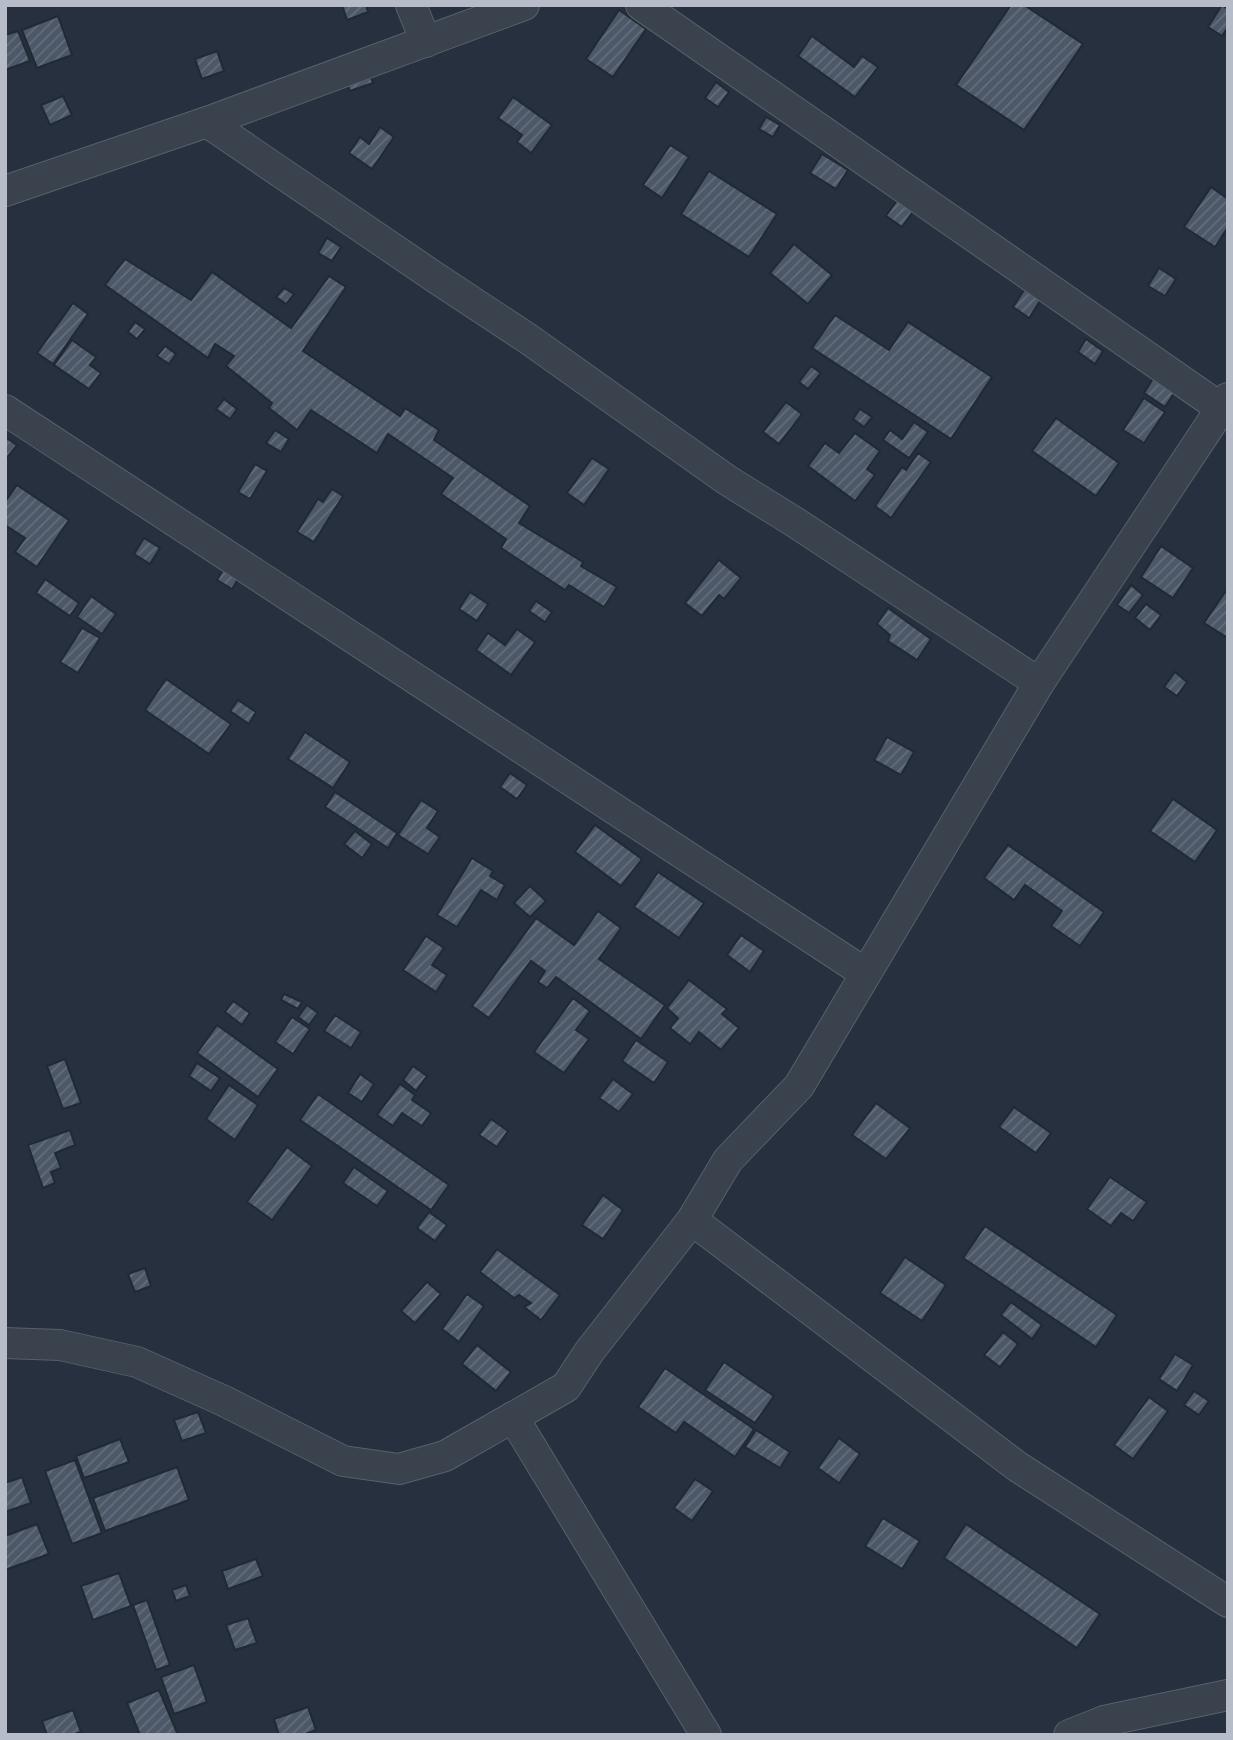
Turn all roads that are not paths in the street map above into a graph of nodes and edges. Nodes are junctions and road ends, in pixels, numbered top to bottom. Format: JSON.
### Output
{"nodes":[{"id":1,"x":411,"y":5,"type":"edge"},
{"id":2,"x":524,"y":5,"type":"edge"},
{"id":3,"x":641,"y":5,"type":"edge"},
{"id":4,"x":426,"y":42,"type":"junction"},
{"id":5,"x":207,"y":122,"type":"junction"},
{"id":6,"x":5,"y":191,"type":"edge"},
{"id":7,"x":1226,"y":406,"type":"edge"},
{"id":8,"x":5,"y":410,"type":"edge"},
{"id":9,"x":1039,"y":683,"type":"junction"},
{"id":10,"x":865,"y":973,"type":"junction"},
{"id":11,"x":692,"y":1220,"type":"junction"},
{"id":12,"x":5,"y":1343,"type":"edge"},
{"id":13,"x":513,"y":1417,"type":"junction"},
{"id":14,"x":1228,"y":1602,"type":"edge"},
{"id":15,"x":1228,"y":1695,"type":"edge"},
{"id":16,"x":706,"y":1735,"type":"edge"},
{"id":17,"x":1069,"y":1735,"type":"edge"}],
"edges":[{"from":1,"to":4,"type":"street"},
{"from":2,"to":4,"type":"street"},
{"from":3,"to":7,"type":"street"},
{"from":4,"to":5,"type":"street"},
{"from":5,"to":6,"type":"street"},
{"from":5,"to":9,"type":"street"},
{"from":7,"to":9,"type":"street"},
{"from":8,"to":10,"type":"street"},
{"from":9,"to":10,"type":"street"},
{"from":10,"to":11,"type":"street"},
{"from":11,"to":13,"type":"street"},
{"from":11,"to":14,"type":"street"},
{"from":12,"to":13,"type":"street"},
{"from":13,"to":16,"type":"street"},
{"from":15,"to":17,"type":"street"}]}
